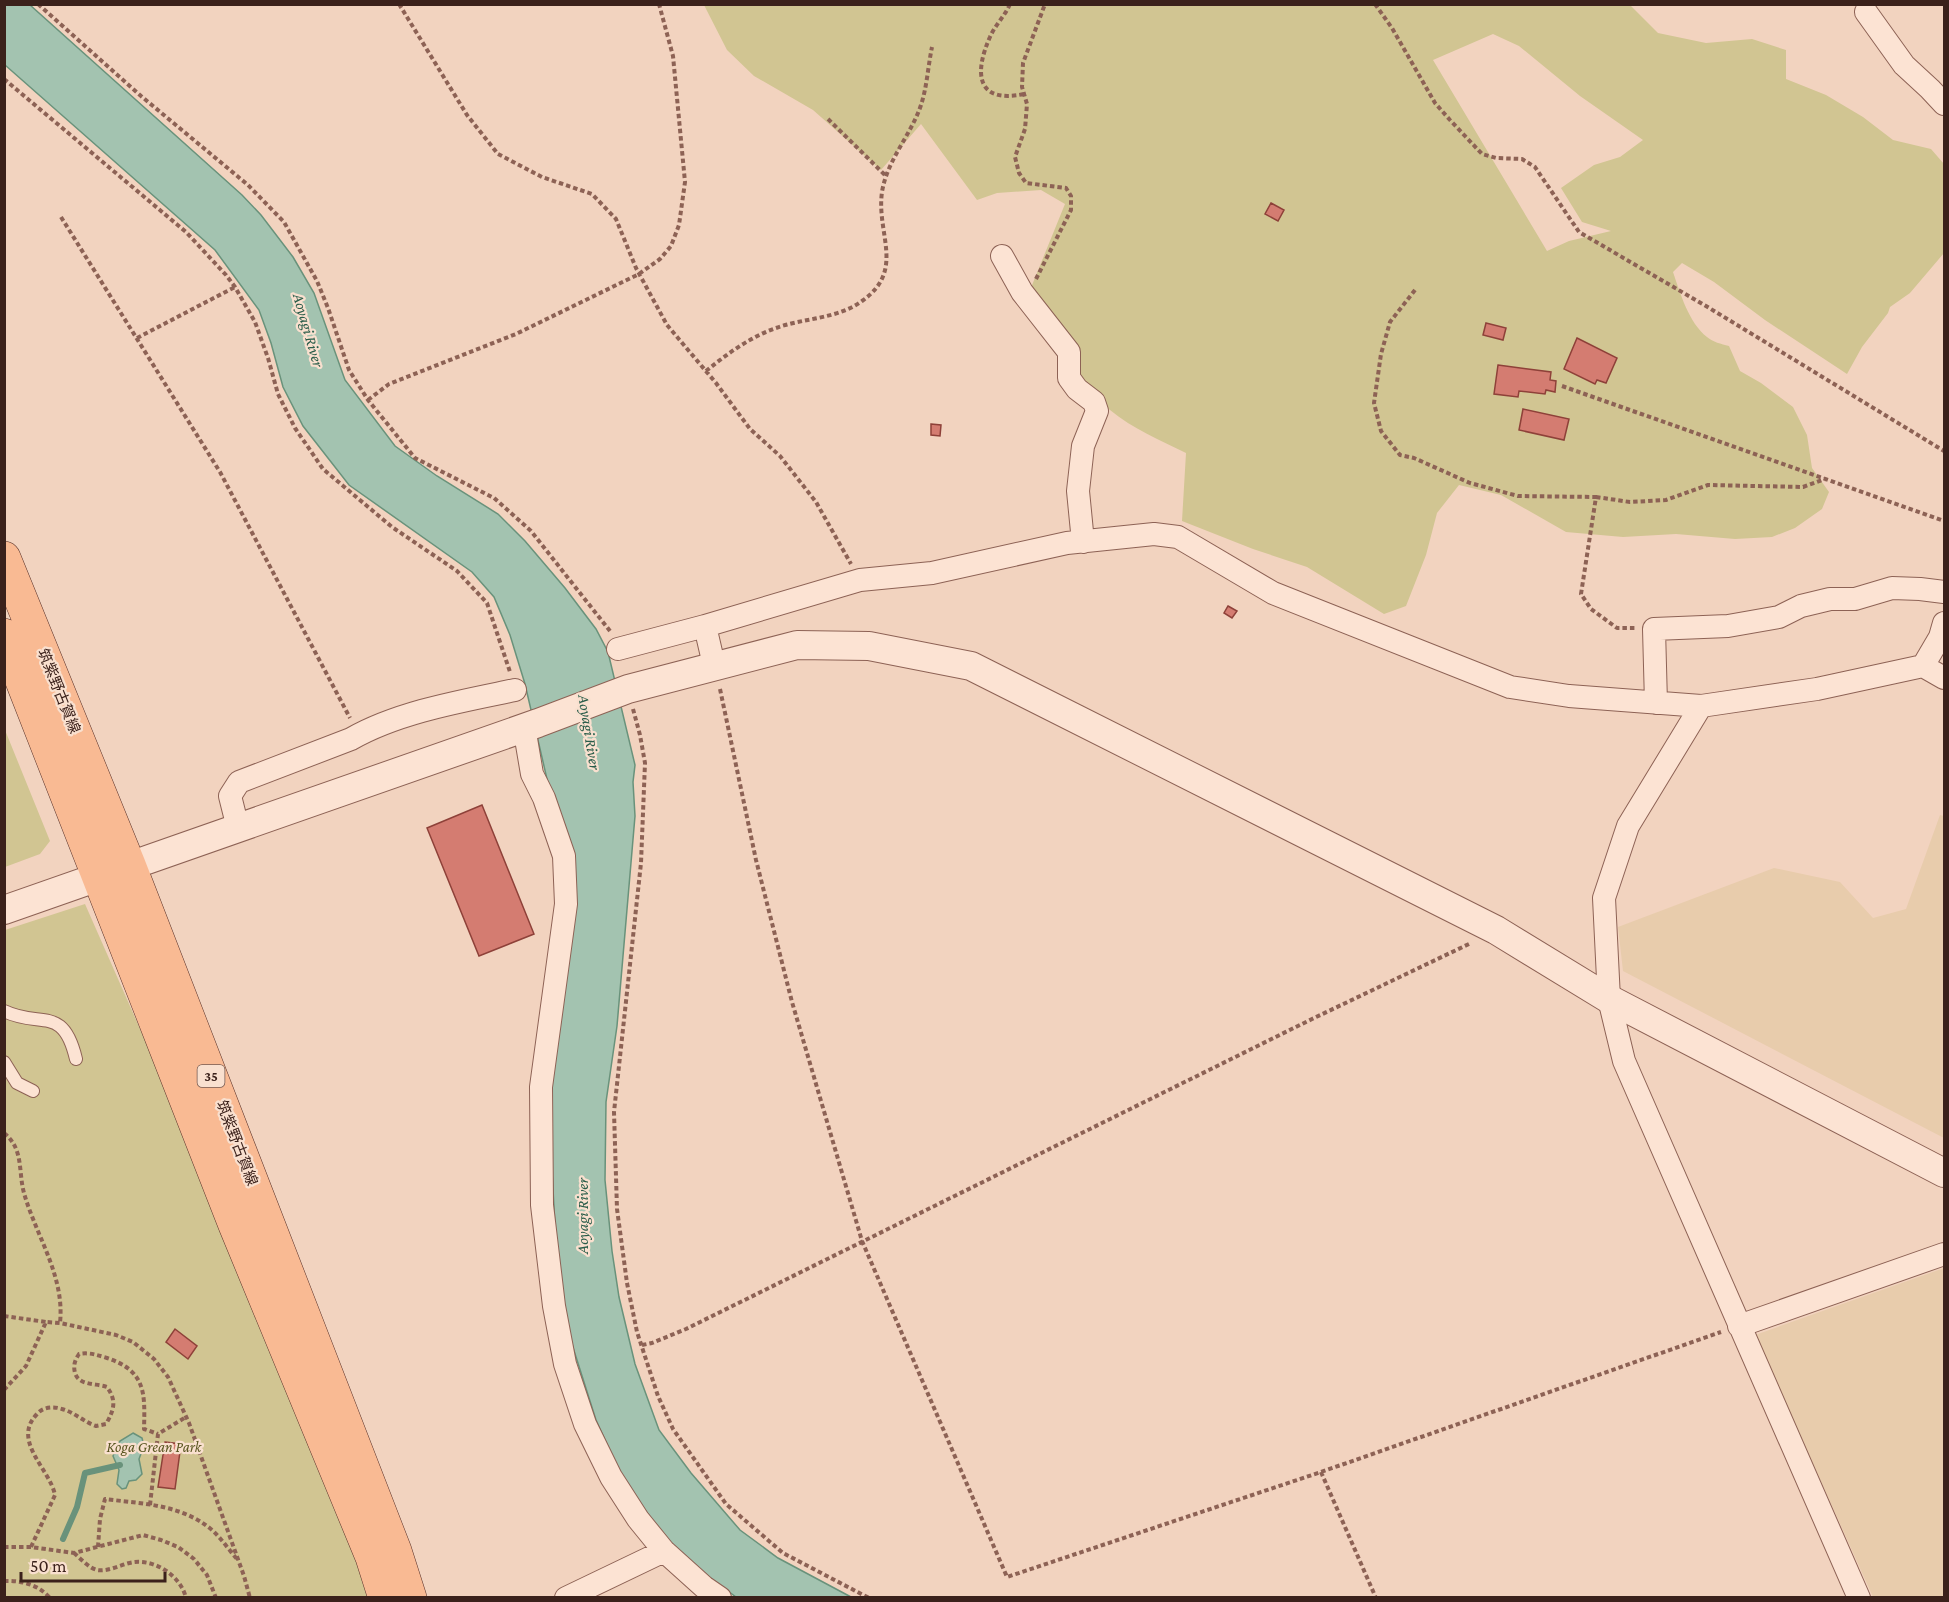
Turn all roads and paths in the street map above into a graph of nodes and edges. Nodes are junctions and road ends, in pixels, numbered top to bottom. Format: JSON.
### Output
{"nodes":[{"id":1,"x":38,"y":4,"type":"edge"},
{"id":2,"x":399,"y":4,"type":"edge"},
{"id":3,"x":659,"y":4,"type":"edge"},
{"id":4,"x":1010,"y":4,"type":"edge"},
{"id":5,"x":1045,"y":4,"type":"edge"},
{"id":6,"x":1374,"y":4,"type":"edge"},
{"id":7,"x":1866,"y":12,"type":"dead end"},
{"id":8,"x":932,"y":47,"type":"dead end"},
{"id":9,"x":4,"y":79,"type":"edge"},
{"id":10,"x":1024,"y":94,"type":"junction"},
{"id":11,"x":1944,"y":104,"type":"edge"},
{"id":12,"x":828,"y":118,"type":"dead end"},
{"id":13,"x":885,"y":175,"type":"junction"},
{"id":14,"x":61,"y":217,"type":"dead end"},
{"id":15,"x":1002,"y":256,"type":"dead end"},
{"id":16,"x":639,"y":274,"type":"junction"},
{"id":17,"x":236,"y":287,"type":"junction"},
{"id":18,"x":1415,"y":290,"type":"dead end"},
{"id":19,"x":1026,"y":298,"type":"junction"},
{"id":20,"x":137,"y":338,"type":"junction"},
{"id":21,"x":706,"y":371,"type":"junction"},
{"id":22,"x":1562,"y":386,"type":"dead end"},
{"id":23,"x":368,"y":400,"type":"junction"},
{"id":24,"x":1944,"y":451,"type":"edge"},
{"id":25,"x":1825,"y":479,"type":"junction"},
{"id":26,"x":1596,"y":497,"type":"junction"},
{"id":27,"x":1944,"y":521,"type":"edge"},
{"id":28,"x":1083,"y":542,"type":"junction"},
{"id":29,"x":4,"y":558,"type":"edge"},
{"id":30,"x":860,"y":580,"type":"junction"},
{"id":31,"x":1944,"y":592,"type":"edge"},
{"id":32,"x":1944,"y":623,"type":"edge"},
{"id":33,"x":705,"y":626,"type":"junction"},
{"id":34,"x":1654,"y":629,"type":"junction"},
{"id":35,"x":4,"y":635,"type":"edge"},
{"id":36,"x":618,"y":650,"type":"joint"},
{"id":37,"x":714,"y":665,"type":"junction"},
{"id":38,"x":1923,"y":666,"type":"junction"},
{"id":39,"x":1944,"y":678,"type":"edge"},
{"id":40,"x":515,"y":690,"type":"joint"},
{"id":41,"x":620,"y":691,"type":"junction"},
{"id":42,"x":1656,"y":703,"type":"junction"},
{"id":43,"x":1701,"y":706,"type":"junction"},
{"id":44,"x":531,"y":725,"type":"junction"},
{"id":45,"x":359,"y":735,"type":"junction"},
{"id":46,"x":238,"y":828,"type":"junction"},
{"id":47,"x":129,"y":865,"type":"junction"},
{"id":48,"x":99,"y":876,"type":"junction"},
{"id":49,"x":4,"y":910,"type":"edge"},
{"id":50,"x":1496,"y":930,"type":"junction"},
{"id":51,"x":1609,"y":999,"type":"junction"},
{"id":52,"x":4,"y":1011,"type":"edge"},
{"id":53,"x":76,"y":1059,"type":"dead end"},
{"id":54,"x":4,"y":1062,"type":"edge"},
{"id":55,"x":33,"y":1091,"type":"dead end"},
{"id":56,"x":4,"y":1133,"type":"edge"},
{"id":57,"x":1944,"y":1173,"type":"edge"},
{"id":58,"x":862,"y":1241,"type":"junction"},
{"id":59,"x":1944,"y":1254,"type":"edge"},
{"id":60,"x":4,"y":1316,"type":"edge"},
{"id":61,"x":46,"y":1322,"type":"junction"},
{"id":62,"x":60,"y":1323,"type":"junction"},
{"id":63,"x":1739,"y":1326,"type":"junction"},
{"id":64,"x":642,"y":1345,"type":"junction"},
{"id":65,"x":4,"y":1390,"type":"edge"},
{"id":66,"x":186,"y":1417,"type":"junction"},
{"id":67,"x":158,"y":1434,"type":"junction"},
{"id":68,"x":1321,"y":1472,"type":"junction"},
{"id":69,"x":150,"y":1505,"type":"junction"},
{"id":70,"x":4,"y":1547,"type":"edge"},
{"id":71,"x":98,"y":1547,"type":"junction"},
{"id":72,"x":31,"y":1548,"type":"junction"},
{"id":73,"x":664,"y":1551,"type":"junction"},
{"id":74,"x":74,"y":1553,"type":"junction"},
{"id":75,"x":239,"y":1561,"type":"junction"},
{"id":76,"x":4,"y":1581,"type":"edge"},
{"id":77,"x":50,"y":1598,"type":"edge"},
{"id":78,"x":186,"y":1598,"type":"edge"},
{"id":79,"x":216,"y":1598,"type":"edge"},
{"id":80,"x":250,"y":1598,"type":"edge"},
{"id":81,"x":385,"y":1598,"type":"edge"},
{"id":82,"x":410,"y":1598,"type":"edge"},
{"id":83,"x":566,"y":1598,"type":"edge"},
{"id":84,"x":720,"y":1598,"type":"edge"},
{"id":85,"x":869,"y":1598,"type":"edge"},
{"id":86,"x":1376,"y":1598,"type":"edge"},
{"id":87,"x":1858,"y":1598,"type":"edge"}],
"edges":[{"from":1,"to":23,"type":"path"},
{"from":2,"to":16,"type":"path"},
{"from":3,"to":16,"type":"path"},
{"from":4,"to":10,"type":"path"},
{"from":5,"to":10,"type":"path"},
{"from":6,"to":24,"type":"path"},
{"from":7,"to":11,"type":"street"},
{"from":8,"to":13,"type":"path"},
{"from":9,"to":17,"type":"path"},
{"from":10,"to":19,"type":"path"},
{"from":12,"to":13,"type":"path"},
{"from":13,"to":21,"type":"path"},
{"from":14,"to":20,"type":"path"},
{"from":15,"to":19,"type":"street"},
{"from":16,"to":21,"type":"path"},
{"from":16,"to":23,"type":"path"},
{"from":17,"to":20,"type":"path"},
{"from":17,"to":40,"type":"path"},
{"from":18,"to":26,"type":"path"},
{"from":19,"to":28,"type":"street"},
{"from":20,"to":45,"type":"path"},
{"from":21,"to":30,"type":"path"},
{"from":22,"to":25,"type":"path"},
{"from":23,"to":36,"type":"path"},
{"from":25,"to":26,"type":"path"},
{"from":25,"to":27,"type":"path"},
{"from":26,"to":34,"type":"path"},
{"from":28,"to":30,"type":"street"},
{"from":28,"to":42,"type":"street"},
{"from":29,"to":47,"type":"main road","name":"筑紫野古賀線","number":"35"},
{"from":30,"to":33,"type":"street"},
{"from":31,"to":34,"type":"street"},
{"from":32,"to":38,"type":"street"},
{"from":33,"to":36,"type":"street"},
{"from":33,"to":37,"type":"street"},
{"from":34,"to":42,"type":"street"},
{"from":35,"to":48,"type":"main road","name":"筑紫野古賀線","number":"35"},
{"from":37,"to":41,"type":"street"},
{"from":37,"to":50,"type":"street"},
{"from":37,"to":58,"type":"path"},
{"from":38,"to":39,"type":"street"},
{"from":38,"to":43,"type":"street"},
{"from":40,"to":45,"type":"street"},
{"from":41,"to":44,"type":"street"},
{"from":41,"to":64,"type":"path"},
{"from":42,"to":43,"type":"street"},
{"from":43,"to":51,"type":"street"},
{"from":44,"to":46,"type":"street"},
{"from":44,"to":73,"type":"street"},
{"from":45,"to":46,"type":"street"},
{"from":46,"to":47,"type":"street"},
{"from":47,"to":48,"type":"street"},
{"from":47,"to":82,"type":"main road","name":"筑紫野古賀線","number":"35"},
{"from":48,"to":49,"type":"street"},
{"from":48,"to":81,"type":"main road","name":"筑紫野古賀線","number":"35"},
{"from":50,"to":51,"type":"street"},
{"from":50,"to":58,"type":"path"},
{"from":51,"to":57,"type":"street"},
{"from":51,"to":63,"type":"street"},
{"from":52,"to":53,"type":"lane"},
{"from":54,"to":55,"type":"lane"},
{"from":56,"to":62,"type":"path"},
{"from":58,"to":64,"type":"path"},
{"from":58,"to":68,"type":"path"},
{"from":59,"to":63,"type":"street"},
{"from":60,"to":61,"type":"path"},
{"from":61,"to":62,"type":"path"},
{"from":61,"to":65,"type":"path"},
{"from":62,"to":66,"type":"path"},
{"from":63,"to":68,"type":"path"},
{"from":63,"to":87,"type":"street"},
{"from":64,"to":85,"type":"path"},
{"from":66,"to":67,"type":"path"},
{"from":66,"to":75,"type":"path"},
{"from":67,"to":69,"type":"path"},
{"from":67,"to":72,"type":"path"},
{"from":68,"to":86,"type":"path"},
{"from":69,"to":71,"type":"path"},
{"from":69,"to":75,"type":"path"},
{"from":70,"to":72,"type":"path"},
{"from":71,"to":74,"type":"path"},
{"from":71,"to":79,"type":"path"},
{"from":72,"to":74,"type":"path"},
{"from":73,"to":83,"type":"street"},
{"from":73,"to":84,"type":"street"},
{"from":74,"to":78,"type":"path"},
{"from":75,"to":80,"type":"path"},
{"from":76,"to":77,"type":"path"}]}
